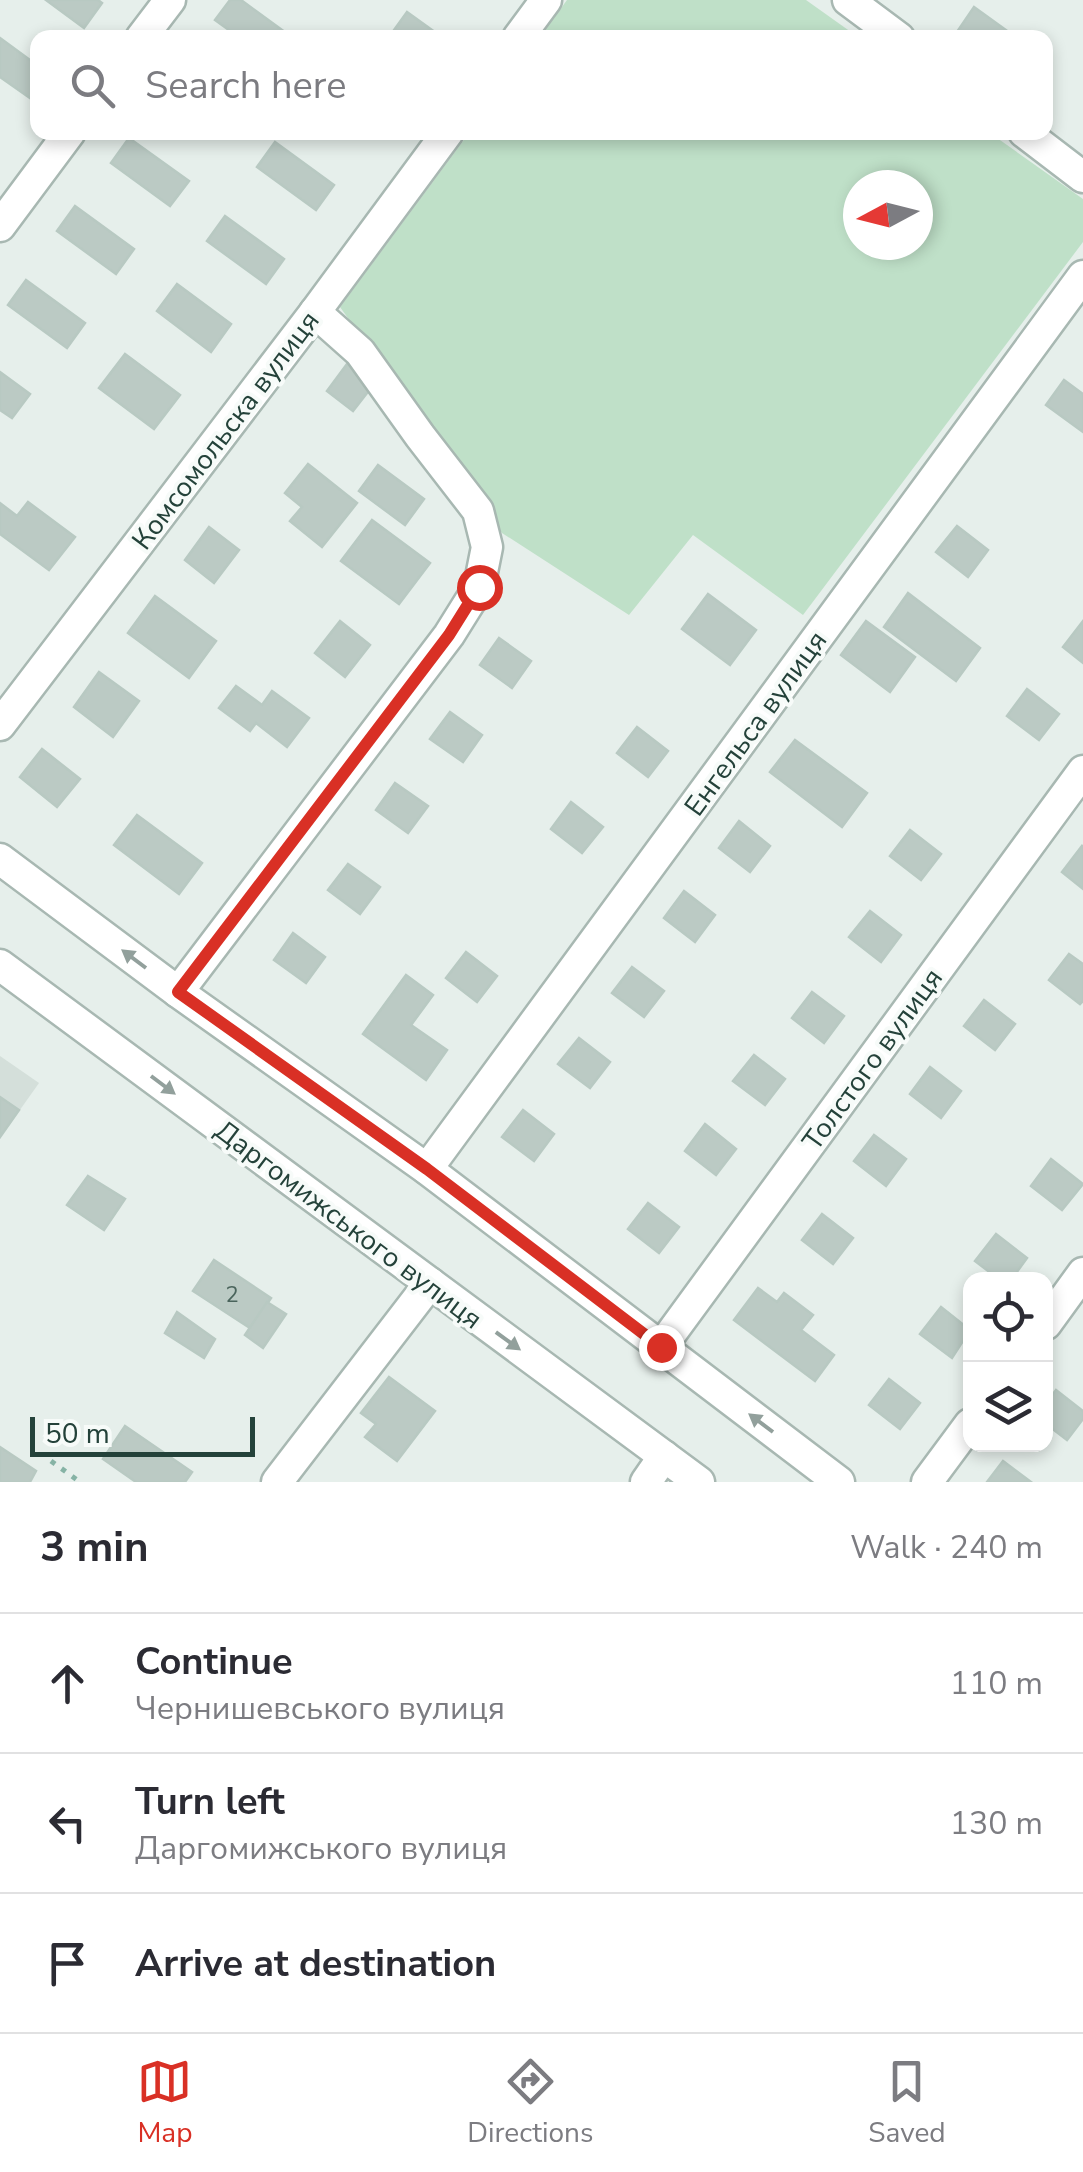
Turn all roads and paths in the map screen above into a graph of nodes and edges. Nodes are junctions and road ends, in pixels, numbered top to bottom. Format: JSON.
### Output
{"nodes":[{"id":1,"x":170,"y":0,"type":"edge"},
{"id":2,"x":546,"y":0,"type":"edge"},
{"id":3,"x":848,"y":0,"type":"edge"},
{"id":4,"x":892,"y":20,"type":"edge"},
{"id":5,"x":148,"y":30,"type":"edge"},
{"id":6,"x":524,"y":30,"type":"edge"},
{"id":7,"x":64,"y":140,"type":"edge"},
{"id":8,"x":442,"y":140,"type":"edge"},
{"id":9,"x":1034,"y":140,"type":"edge"},
{"id":10,"x":1083,"y":177,"type":"edge"},
{"id":11,"x":0,"y":226,"type":"edge"},
{"id":12,"x":1083,"y":276,"type":"edge"},
{"id":13,"x":315,"y":312,"type":"junction"},
{"id":14,"x":0,"y":724,"type":"edge"},
{"id":15,"x":1083,"y":771,"type":"edge"},
{"id":16,"x":0,"y":859,"type":"edge"},
{"id":17,"x":0,"y":965,"type":"edge"},
{"id":18,"x":178,"y":992,"type":"junction"},
{"id":19,"x":427,"y":1169,"type":"junction"},
{"id":20,"x":1083,"y":1273,"type":"edge"},
{"id":21,"x":430,"y":1284,"type":"junction"},
{"id":22,"x":1053,"y":1314,"type":"edge"},
{"id":23,"x":661,"y":1347,"type":"junction"},
{"id":24,"x":963,"y":1434,"type":"edge"},
{"id":25,"x":664,"y":1456,"type":"junction"},
{"id":26,"x":51,"y":1461,"type":"dead end"},
{"id":27,"x":80,"y":1482,"type":"edge"},
{"id":28,"x":277,"y":1482,"type":"edge"},
{"id":29,"x":646,"y":1482,"type":"edge"},
{"id":30,"x":699,"y":1482,"type":"edge"},
{"id":31,"x":839,"y":1482,"type":"edge"},
{"id":32,"x":928,"y":1482,"type":"edge"}],
"edges":[{"from":1,"to":5,"type":"street"},
{"from":2,"to":6,"type":"street"},
{"from":3,"to":4,"type":"street"},
{"from":7,"to":11,"type":"street"},
{"from":8,"to":13,"type":"street","name":"Комсомольска вулиця"},
{"from":9,"to":10,"type":"street"},
{"from":12,"to":19,"type":"street","name":"Енгельса вулиця"},
{"from":13,"to":14,"type":"street","name":"Комсомольска вулиця"},
{"from":13,"to":18,"type":"street"},
{"from":15,"to":23,"type":"street","name":"Толстого вулиця"},
{"from":18,"to":16,"type":"street","one_way":true},
{"from":17,"to":21,"type":"street","name":"Даргомижського вулиця","one_way":true},
{"from":18,"to":19,"type":"street"},
{"from":19,"to":23,"type":"street"},
{"from":20,"to":22,"type":"street"},
{"from":21,"to":25,"type":"street","name":"Даргомижського вулиця","one_way":true},
{"from":21,"to":28,"type":"street"},
{"from":31,"to":23,"type":"street","one_way":true},
{"from":24,"to":32,"type":"street"},
{"from":25,"to":29,"type":"street"},
{"from":25,"to":30,"type":"street","name":"Даргомижського вулиця"},
{"from":26,"to":27,"type":"path"}]}
